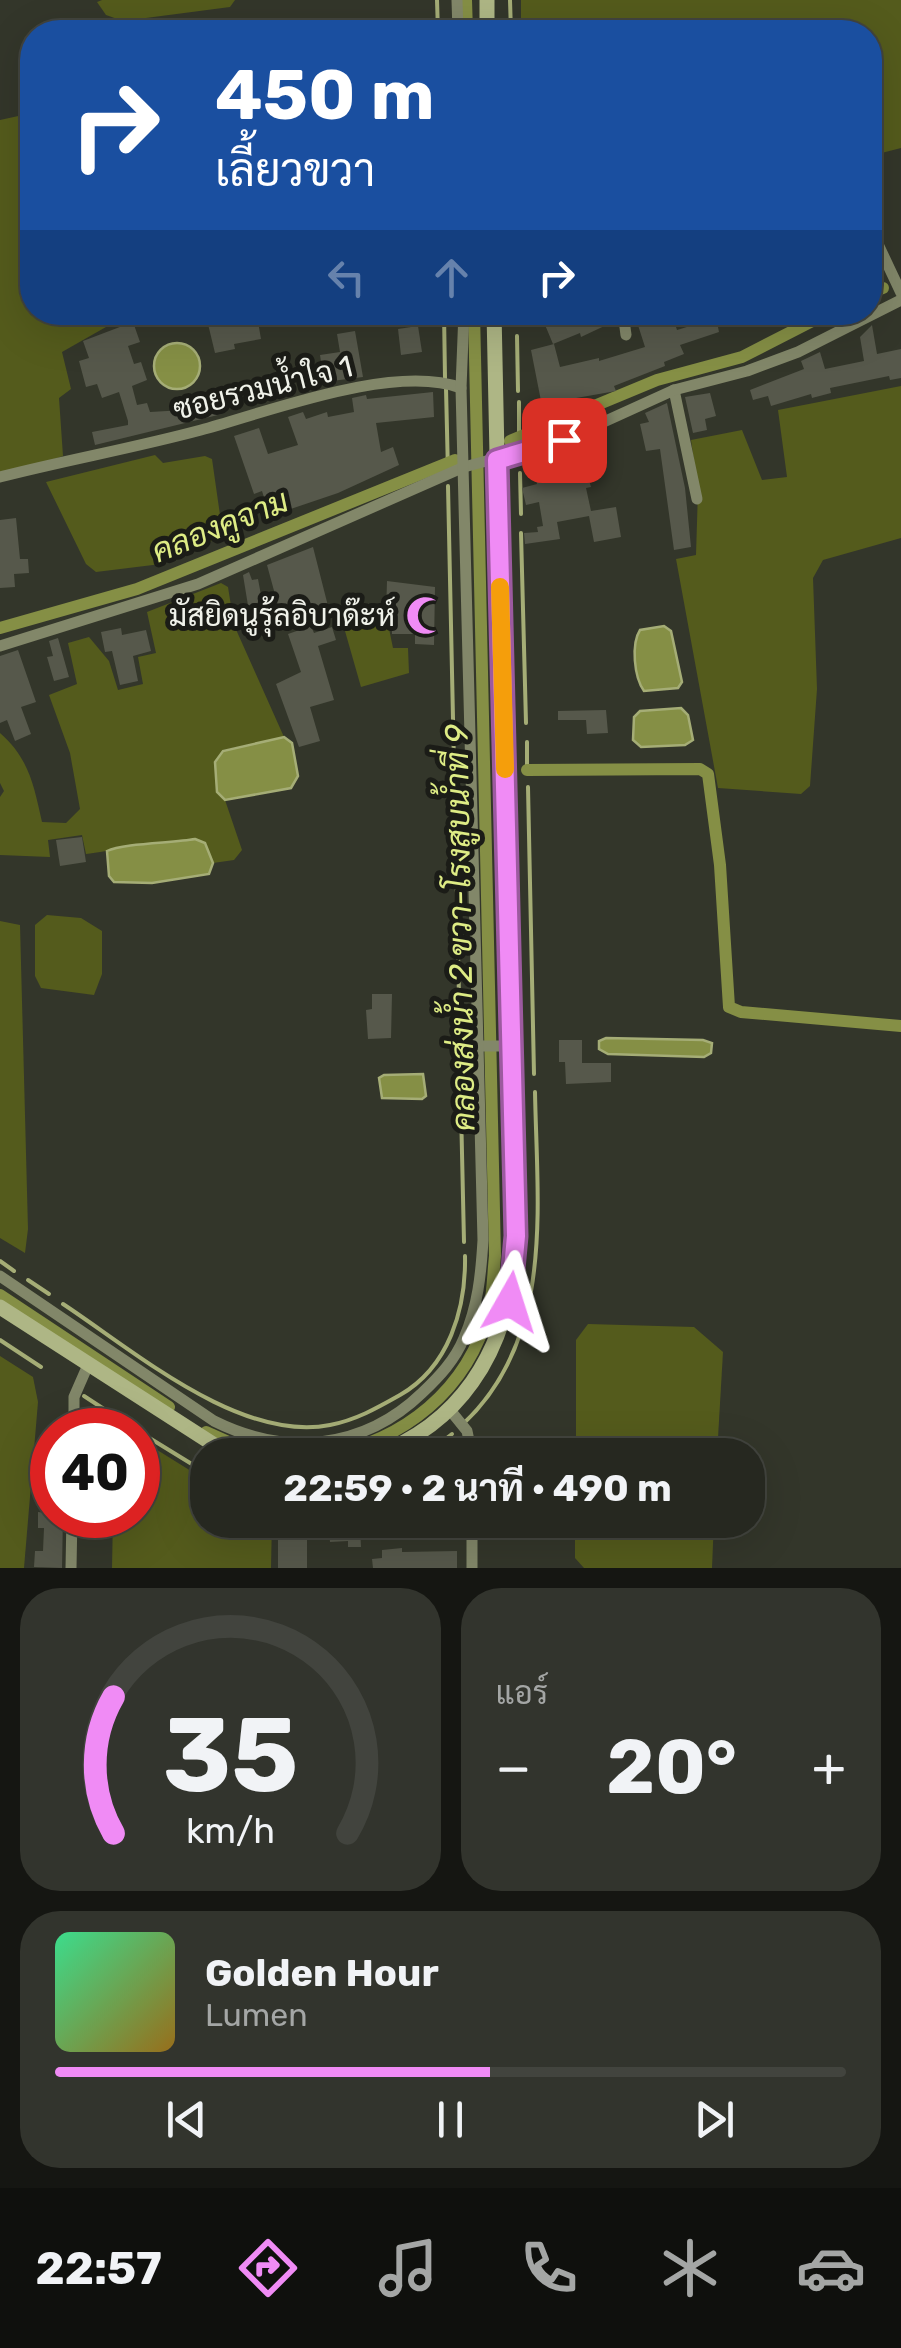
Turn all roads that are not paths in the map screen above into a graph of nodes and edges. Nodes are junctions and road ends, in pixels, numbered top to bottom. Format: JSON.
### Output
{"nodes":[{"id":1,"x":882,"y":245,"type":"edge"},
{"id":2,"x":896,"y":267,"type":"edge"},
{"id":3,"x":901,"y":297,"type":"edge"},
{"id":4,"x":463,"y":325,"type":"edge"},
{"id":5,"x":494,"y":325,"type":"edge"},
{"id":6,"x":625,"y":325,"type":"edge"},
{"id":7,"x":849,"y":325,"type":"edge"},
{"id":8,"x":626,"y":336,"type":"dead end"},
{"id":9,"x":461,"y":388,"type":"junction"},
{"id":10,"x":674,"y":390,"type":"junction"},
{"id":11,"x":491,"y":462,"type":"junction"},
{"id":12,"x":467,"y":466,"type":"junction"},
{"id":13,"x":0,"y":477,"type":"edge"},
{"id":14,"x":697,"y":499,"type":"dead end"},
{"id":15,"x":0,"y":646,"type":"edge"},
{"id":16,"x":480,"y":1046,"type":"junction"},
{"id":17,"x":507,"y":1046,"type":"junction"},
{"id":18,"x":0,"y":1276,"type":"edge"},
{"id":19,"x":14,"y":1287,"type":"junction"},
{"id":20,"x":2,"y":1306,"type":"edge"},
{"id":21,"x":88,"y":1365,"type":"junction"},
{"id":22,"x":74,"y":1408,"type":"edge"},
{"id":23,"x":450,"y":1410,"type":"junction"},
{"id":24,"x":203,"y":1438,"type":"edge"},
{"id":25,"x":408,"y":1438,"type":"edge"},
{"id":26,"x":469,"y":1438,"type":"edge"},
{"id":27,"x":72,"y":1538,"type":"edge"},
{"id":28,"x":472,"y":1538,"type":"edge"},
{"id":29,"x":71,"y":1568,"type":"edge"},
{"id":30,"x":472,"y":1568,"type":"edge"}],
"edges":[{"from":1,"to":2,"type":"street"},
{"from":2,"to":3,"type":"street"},
{"from":4,"to":9,"type":"street"},
{"from":5,"to":11,"type":"street"},
{"from":6,"to":8,"type":"street"},
{"from":7,"to":10,"type":"street"},
{"from":9,"to":12,"type":"street"},
{"from":9,"to":13,"type":"street","name":"ซอยรวมน้ำใจ 1"},
{"from":10,"to":11,"type":"street"},
{"from":10,"to":14,"type":"street"},
{"from":11,"to":12,"type":"street"},
{"from":11,"to":17,"type":"street"},
{"from":12,"to":15,"type":"street"},
{"from":12,"to":16,"type":"street"},
{"from":16,"to":17,"type":"street"},
{"from":16,"to":19,"type":"street"},
{"from":17,"to":23,"type":"street"},
{"from":18,"to":19,"type":"street"},
{"from":19,"to":20,"type":"street"},
{"from":20,"to":21,"type":"street"},
{"from":21,"to":22,"type":"street"},
{"from":21,"to":24,"type":"street"},
{"from":23,"to":25,"type":"street"},
{"from":23,"to":26,"type":"street"},
{"from":27,"to":29,"type":"street"},
{"from":28,"to":30,"type":"street"}]}
